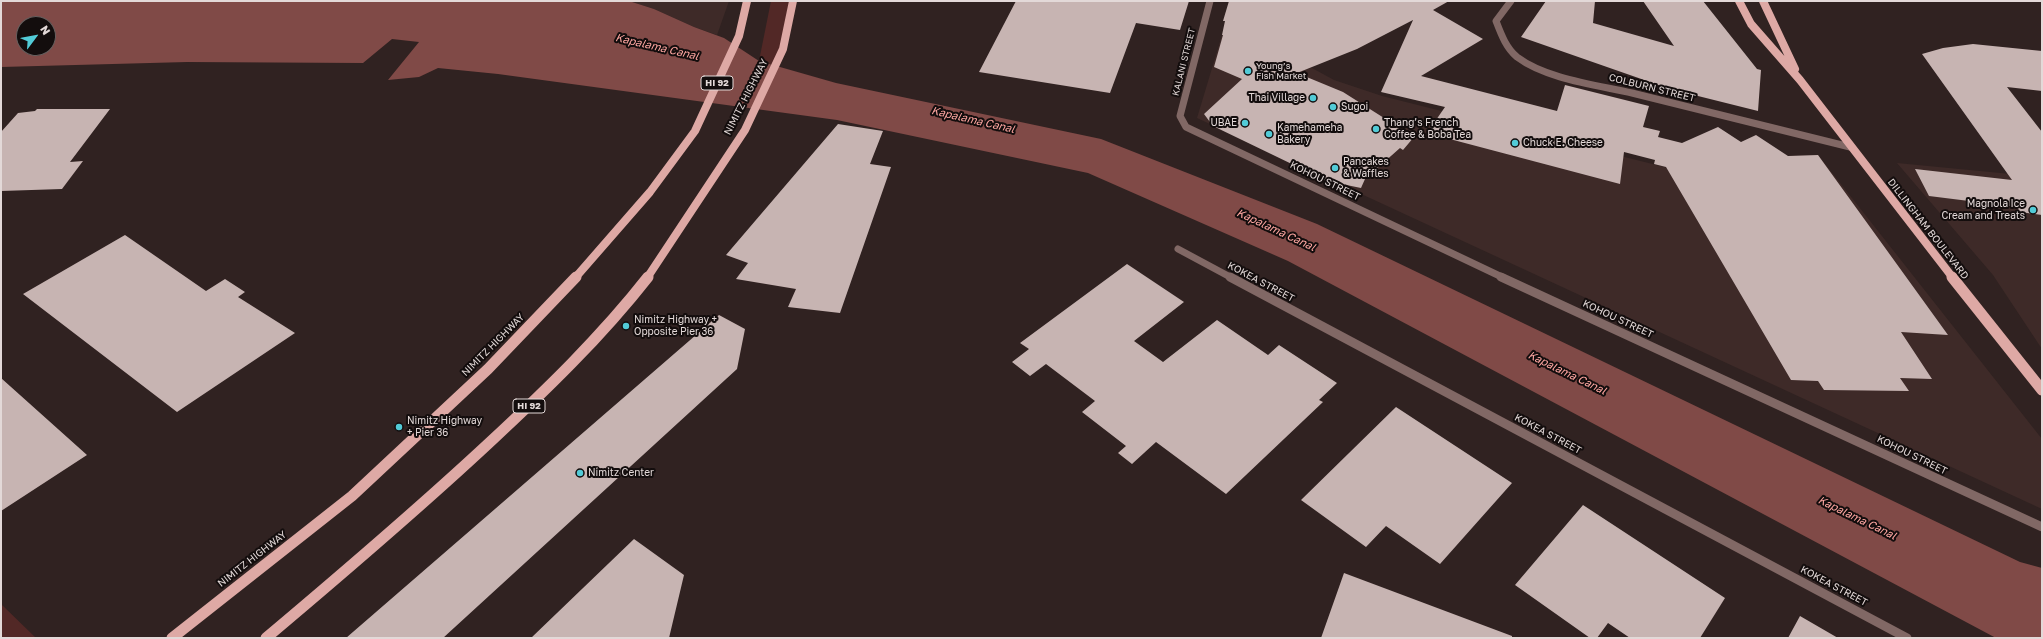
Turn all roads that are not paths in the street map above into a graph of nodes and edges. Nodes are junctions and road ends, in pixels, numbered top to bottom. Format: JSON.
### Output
{"nodes":[{"id":1,"x":747,"y":1,"type":"edge"},
{"id":2,"x":794,"y":1,"type":"edge"},
{"id":3,"x":1210,"y":1,"type":"edge"},
{"id":4,"x":1511,"y":1,"type":"edge"},
{"id":5,"x":1739,"y":1,"type":"edge"},
{"id":6,"x":1763,"y":1,"type":"edge"},
{"id":7,"x":1800,"y":80,"type":"junction"},
{"id":8,"x":1186,"y":127,"type":"joint"},
{"id":9,"x":1850,"y":147,"type":"junction"},
{"id":10,"x":1178,"y":249,"type":"dead end"},
{"id":11,"x":2042,"y":390,"type":"edge"},
{"id":12,"x":2042,"y":527,"type":"edge"},
{"id":13,"x":172,"y":638,"type":"edge"},
{"id":14,"x":266,"y":638,"type":"edge"},
{"id":15,"x":1907,"y":638,"type":"edge"}],
"edges":[{"from":1,"to":13,"type":"main road","name":"NIMITZ HIGHWAY","number":"HI 92"},
{"from":2,"to":14,"type":"main road","name":"NIMITZ HIGHWAY","number":"HI 92"},
{"from":3,"to":8,"type":"street","name":"KALANI STREET"},
{"from":4,"to":9,"type":"street","name":"COLBURN STREET"},
{"from":5,"to":7,"type":"main road","name":"DILLINGHAM BOULEVARD"},
{"from":6,"to":7,"type":"main road","name":"DILLINGHAM BOULEVARD"},
{"from":7,"to":9,"type":"main road","name":"DILLINGHAM BOULEVARD"},
{"from":8,"to":12,"type":"street","name":"KOHOU STREET"},
{"from":9,"to":11,"type":"main road","name":"DILLINGHAM BOULEVARD"},
{"from":10,"to":15,"type":"street","name":"KOKEA STREET"}]}
